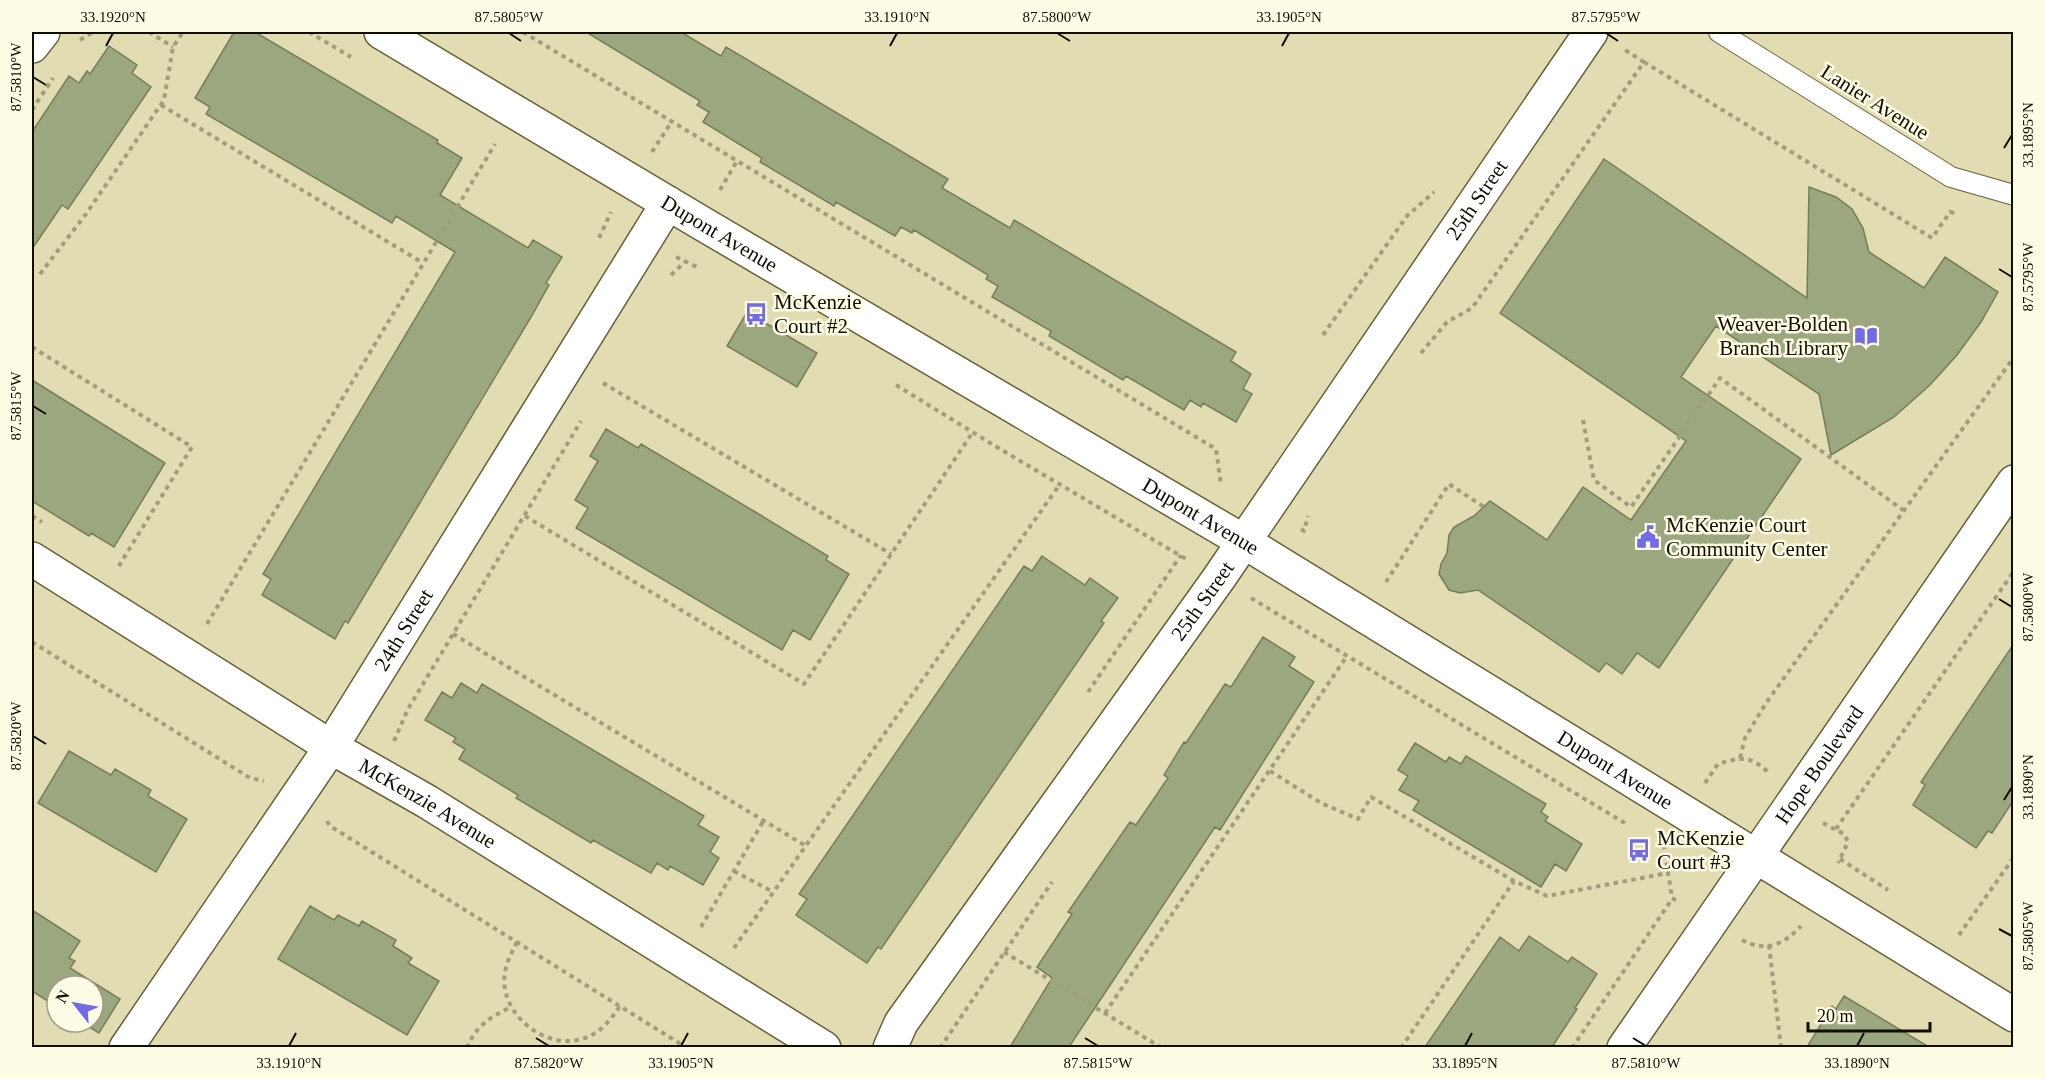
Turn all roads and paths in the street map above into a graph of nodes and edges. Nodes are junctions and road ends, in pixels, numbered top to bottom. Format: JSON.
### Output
{"nodes":[{"id":1,"x":43,"y":32,"type":"edge"},
{"id":2,"x":149,"y":32,"type":"edge"},
{"id":3,"x":183,"y":32,"type":"edge"},
{"id":4,"x":309,"y":32,"type":"edge"},
{"id":5,"x":381,"y":32,"type":"edge"},
{"id":6,"x":523,"y":32,"type":"edge"},
{"id":7,"x":1591,"y":32,"type":"edge"},
{"id":8,"x":1719,"y":32,"type":"edge"},
{"id":9,"x":1624,"y":39,"type":"dead end"},
{"id":10,"x":32,"y":46,"type":"edge"},
{"id":11,"x":173,"y":48,"type":"junction"},
{"id":12,"x":358,"y":61,"type":"dead end"},
{"id":13,"x":1644,"y":62,"type":"junction"},
{"id":14,"x":161,"y":105,"type":"junction"},
{"id":15,"x":486,"y":138,"type":"dead end"},
{"id":16,"x":495,"y":144,"type":"junction"},
{"id":17,"x":505,"y":150,"type":"dead end"},
{"id":18,"x":737,"y":161,"type":"junction"},
{"id":19,"x":1442,"y":185,"type":"dead end"},
{"id":20,"x":2013,"y":195,"type":"edge"},
{"id":21,"x":668,"y":203,"type":"junction"},
{"id":22,"x":601,"y":209,"type":"dead end"},
{"id":23,"x":1960,"y":215,"type":"dead end"},
{"id":24,"x":703,"y":224,"type":"junction"},
{"id":25,"x":646,"y":238,"type":"junction"},
{"id":26,"x":423,"y":263,"type":"junction"},
{"id":27,"x":685,"y":263,"type":"junction"},
{"id":28,"x":702,"y":268,"type":"dead end"},
{"id":29,"x":40,"y":274,"type":"dead end"},
{"id":30,"x":666,"y":280,"type":"dead end"},
{"id":31,"x":1323,"y":335,"type":"dead end"},
{"id":32,"x":32,"y":347,"type":"edge"},
{"id":33,"x":1415,"y":357,"type":"dead end"},
{"id":34,"x":2013,"y":357,"type":"edge"},
{"id":35,"x":893,"y":382,"type":"dead end"},
{"id":36,"x":597,"y":393,"type":"dead end"},
{"id":37,"x":585,"y":414,"type":"dead end"},
{"id":38,"x":1583,"y":420,"type":"dead end"},
{"id":39,"x":973,"y":432,"type":"junction"},
{"id":40,"x":2013,"y":482,"type":"edge"},
{"id":41,"x":1060,"y":484,"type":"junction"},
{"id":42,"x":1484,"y":507,"type":"dead end"},
{"id":43,"x":1904,"y":510,"type":"junction"},
{"id":44,"x":1262,"y":514,"type":"junction"},
{"id":45,"x":1309,"y":514,"type":"dead end"},
{"id":46,"x":525,"y":516,"type":"junction"},
{"id":47,"x":1304,"y":531,"type":"junction"},
{"id":48,"x":1309,"y":537,"type":"dead end"},
{"id":49,"x":1244,"y":541,"type":"junction"},
{"id":50,"x":891,"y":554,"type":"junction"},
{"id":51,"x":32,"y":559,"type":"edge"},
{"id":52,"x":1276,"y":561,"type":"junction"},
{"id":53,"x":117,"y":569,"type":"dead end"},
{"id":54,"x":2013,"y":571,"type":"edge"},
{"id":55,"x":1219,"y":578,"type":"junction"},
{"id":56,"x":1379,"y":578,"type":"dead end"},
{"id":57,"x":1386,"y":582,"type":"junction"},
{"id":58,"x":1394,"y":588,"type":"dead end"},
{"id":59,"x":1251,"y":598,"type":"junction"},
{"id":60,"x":1244,"y":607,"type":"dead end"},
{"id":61,"x":207,"y":624,"type":"dead end"},
{"id":62,"x":453,"y":634,"type":"junction"},
{"id":63,"x":32,"y":642,"type":"edge"},
{"id":64,"x":1347,"y":656,"type":"junction"},
{"id":65,"x":331,"y":747,"type":"junction"},
{"id":66,"x":1740,"y":758,"type":"junction"},
{"id":67,"x":365,"y":767,"type":"junction"},
{"id":68,"x":1270,"y":771,"type":"junction"},
{"id":69,"x":1695,"y":777,"type":"dead end"},
{"id":70,"x":298,"y":796,"type":"junction"},
{"id":71,"x":1795,"y":800,"type":"junction"},
{"id":72,"x":1686,"y":813,"type":"junction"},
{"id":73,"x":764,"y":820,"type":"junction"},
{"id":74,"x":1633,"y":829,"type":"dead end"},
{"id":75,"x":1836,"y":829,"type":"junction"},
{"id":76,"x":1654,"y":841,"type":"dead end"},
{"id":77,"x":806,"y":846,"type":"junction"},
{"id":78,"x":1664,"y":847,"type":"junction"},
{"id":79,"x":1756,"y":856,"type":"junction"},
{"id":80,"x":2013,"y":857,"type":"edge"},
{"id":81,"x":734,"y":871,"type":"junction"},
{"id":82,"x":1668,"y":873,"type":"junction"},
{"id":83,"x":1057,"y":875,"type":"dead end"},
{"id":84,"x":1514,"y":881,"type":"junction"},
{"id":85,"x":773,"y":892,"type":"junction"},
{"id":86,"x":1819,"y":896,"type":"junction"},
{"id":87,"x":1672,"y":898,"type":"junction"},
{"id":88,"x":1711,"y":922,"type":"junction"},
{"id":89,"x":700,"y":928,"type":"dead end"},
{"id":90,"x":1959,"y":935,"type":"dead end"},
{"id":91,"x":517,"y":942,"type":"junction"},
{"id":92,"x":1769,"y":945,"type":"junction"},
{"id":93,"x":733,"y":948,"type":"dead end"},
{"id":94,"x":1004,"y":952,"type":"junction"},
{"id":95,"x":620,"y":1006,"type":"junction"},
{"id":96,"x":511,"y":1007,"type":"junction"},
{"id":97,"x":1105,"y":1013,"type":"junction"},
{"id":98,"x":2013,"y":1015,"type":"edge"},
{"id":99,"x":566,"y":1042,"type":"junction"},
{"id":100,"x":126,"y":1047,"type":"edge"},
{"id":101,"x":467,"y":1047,"type":"edge"},
{"id":102,"x":566,"y":1047,"type":"edge"},
{"id":103,"x":687,"y":1047,"type":"edge"},
{"id":104,"x":824,"y":1047,"type":"edge"},
{"id":105,"x":890,"y":1047,"type":"edge"},
{"id":106,"x":940,"y":1047,"type":"edge"},
{"id":107,"x":1162,"y":1047,"type":"edge"},
{"id":108,"x":1401,"y":1047,"type":"edge"},
{"id":109,"x":1572,"y":1047,"type":"edge"},
{"id":110,"x":1624,"y":1047,"type":"edge"},
{"id":111,"x":1781,"y":1047,"type":"edge"}],
"edges":[{"from":1,"to":10,"type":"street"},
{"from":2,"to":11,"type":"path"},
{"from":3,"to":11,"type":"path"},
{"from":4,"to":12,"type":"path"},
{"from":5,"to":21,"type":"street","name":"Dupont Avenue"},
{"from":6,"to":18,"type":"path"},
{"from":7,"to":44,"type":"street","name":"25th Street"},
{"from":8,"to":20,"type":"lane","name":"Lanier Avenue"},
{"from":9,"to":13,"type":"path"},
{"from":11,"to":14,"type":"path"},
{"from":13,"to":23,"type":"path"},
{"from":13,"to":33,"type":"path"},
{"from":14,"to":26,"type":"path"},
{"from":14,"to":29,"type":"path"},
{"from":15,"to":16,"type":"path"},
{"from":16,"to":17,"type":"path"},
{"from":16,"to":26,"type":"path"},
{"from":18,"to":24,"type":"path"},
{"from":18,"to":44,"type":"path"},
{"from":19,"to":31,"type":"path"},
{"from":21,"to":24,"type":"street","name":"Dupont Avenue"},
{"from":21,"to":25,"type":"street","name":"24th Street"},
{"from":22,"to":25,"type":"path"},
{"from":24,"to":27,"type":"path"},
{"from":24,"to":49,"type":"street","name":"Dupont Avenue"},
{"from":25,"to":27,"type":"path"},
{"from":25,"to":65,"type":"street","name":"24th Street"},
{"from":26,"to":61,"type":"path"},
{"from":27,"to":28,"type":"path"},
{"from":27,"to":30,"type":"path"},
{"from":32,"to":53,"type":"path"},
{"from":34,"to":43,"type":"path"},
{"from":35,"to":39,"type":"path"},
{"from":36,"to":50,"type":"path"},
{"from":37,"to":46,"type":"path"},
{"from":38,"to":43,"type":"path"},
{"from":39,"to":41,"type":"path"},
{"from":39,"to":50,"type":"path"},
{"from":40,"to":71,"type":"street","name":"Hope Boulevard"},
{"from":41,"to":55,"type":"path"},
{"from":41,"to":77,"type":"path"},
{"from":42,"to":57,"type":"path"},
{"from":43,"to":66,"type":"path"},
{"from":44,"to":47,"type":"path"},
{"from":44,"to":49,"type":"street","name":"25th Street"},
{"from":45,"to":47,"type":"path"},
{"from":46,"to":50,"type":"path"},
{"from":46,"to":62,"type":"path"},
{"from":47,"to":48,"type":"path"},
{"from":47,"to":52,"type":"path"},
{"from":49,"to":52,"type":"street","name":"Dupont Avenue"},
{"from":49,"to":55,"type":"street","name":"25th Street"},
{"from":51,"to":65,"type":"street","name":"McKenzie Avenue"},
{"from":52,"to":59,"type":"path"},
{"from":52,"to":72,"type":"street","name":"Dupont Avenue"},
{"from":54,"to":75,"type":"path"},
{"from":55,"to":59,"type":"path"},
{"from":55,"to":105,"type":"street","name":"25th Street"},
{"from":56,"to":57,"type":"path"},
{"from":57,"to":58,"type":"path"},
{"from":59,"to":60,"type":"path"},
{"from":59,"to":64,"type":"path"},
{"from":62,"to":67,"type":"path"},
{"from":62,"to":73,"type":"path"},
{"from":63,"to":70,"type":"path"},
{"from":64,"to":68,"type":"path"},
{"from":64,"to":74,"type":"path"},
{"from":65,"to":67,"type":"street","name":"McKenzie Avenue"},
{"from":65,"to":70,"type":"street","name":"24th Street"},
{"from":66,"to":69,"type":"path"},
{"from":66,"to":71,"type":"path"},
{"from":67,"to":104,"type":"street","name":"McKenzie Avenue"},
{"from":68,"to":84,"type":"path"},
{"from":68,"to":97,"type":"path"},
{"from":70,"to":91,"type":"path"},
{"from":70,"to":100,"type":"street","name":"24th Street"},
{"from":71,"to":75,"type":"path"},
{"from":71,"to":79,"type":"street","name":"Hope Boulevard"},
{"from":72,"to":78,"type":"path"},
{"from":72,"to":79,"type":"street","name":"Dupont Avenue"},
{"from":73,"to":77,"type":"path"},
{"from":73,"to":81,"type":"path"},
{"from":75,"to":86,"type":"path"},
{"from":76,"to":78,"type":"path"},
{"from":77,"to":85,"type":"path"},
{"from":78,"to":82,"type":"path"},
{"from":79,"to":86,"type":"street","name":"Dupont Avenue"},
{"from":79,"to":88,"type":"street","name":"Hope Boulevard"},
{"from":80,"to":90,"type":"path"},
{"from":81,"to":85,"type":"path"},
{"from":81,"to":89,"type":"path"},
{"from":82,"to":84,"type":"path"},
{"from":82,"to":87,"type":"path"},
{"from":83,"to":94,"type":"path"},
{"from":84,"to":108,"type":"path"},
{"from":85,"to":93,"type":"path"},
{"from":86,"to":92,"type":"path"},
{"from":86,"to":98,"type":"street","name":"Dupont Avenue"},
{"from":87,"to":88,"type":"path"},
{"from":87,"to":109,"type":"path"},
{"from":88,"to":92,"type":"path"},
{"from":88,"to":110,"type":"street","name":"Hope Boulevard"},
{"from":91,"to":95,"type":"path"},
{"from":91,"to":96,"type":"path"},
{"from":92,"to":111,"type":"path"},
{"from":94,"to":97,"type":"path"},
{"from":94,"to":106,"type":"path"},
{"from":95,"to":99,"type":"path"},
{"from":95,"to":103,"type":"path"},
{"from":96,"to":99,"type":"path"},
{"from":96,"to":101,"type":"path"},
{"from":97,"to":107,"type":"path"},
{"from":99,"to":102,"type":"path"}]}
